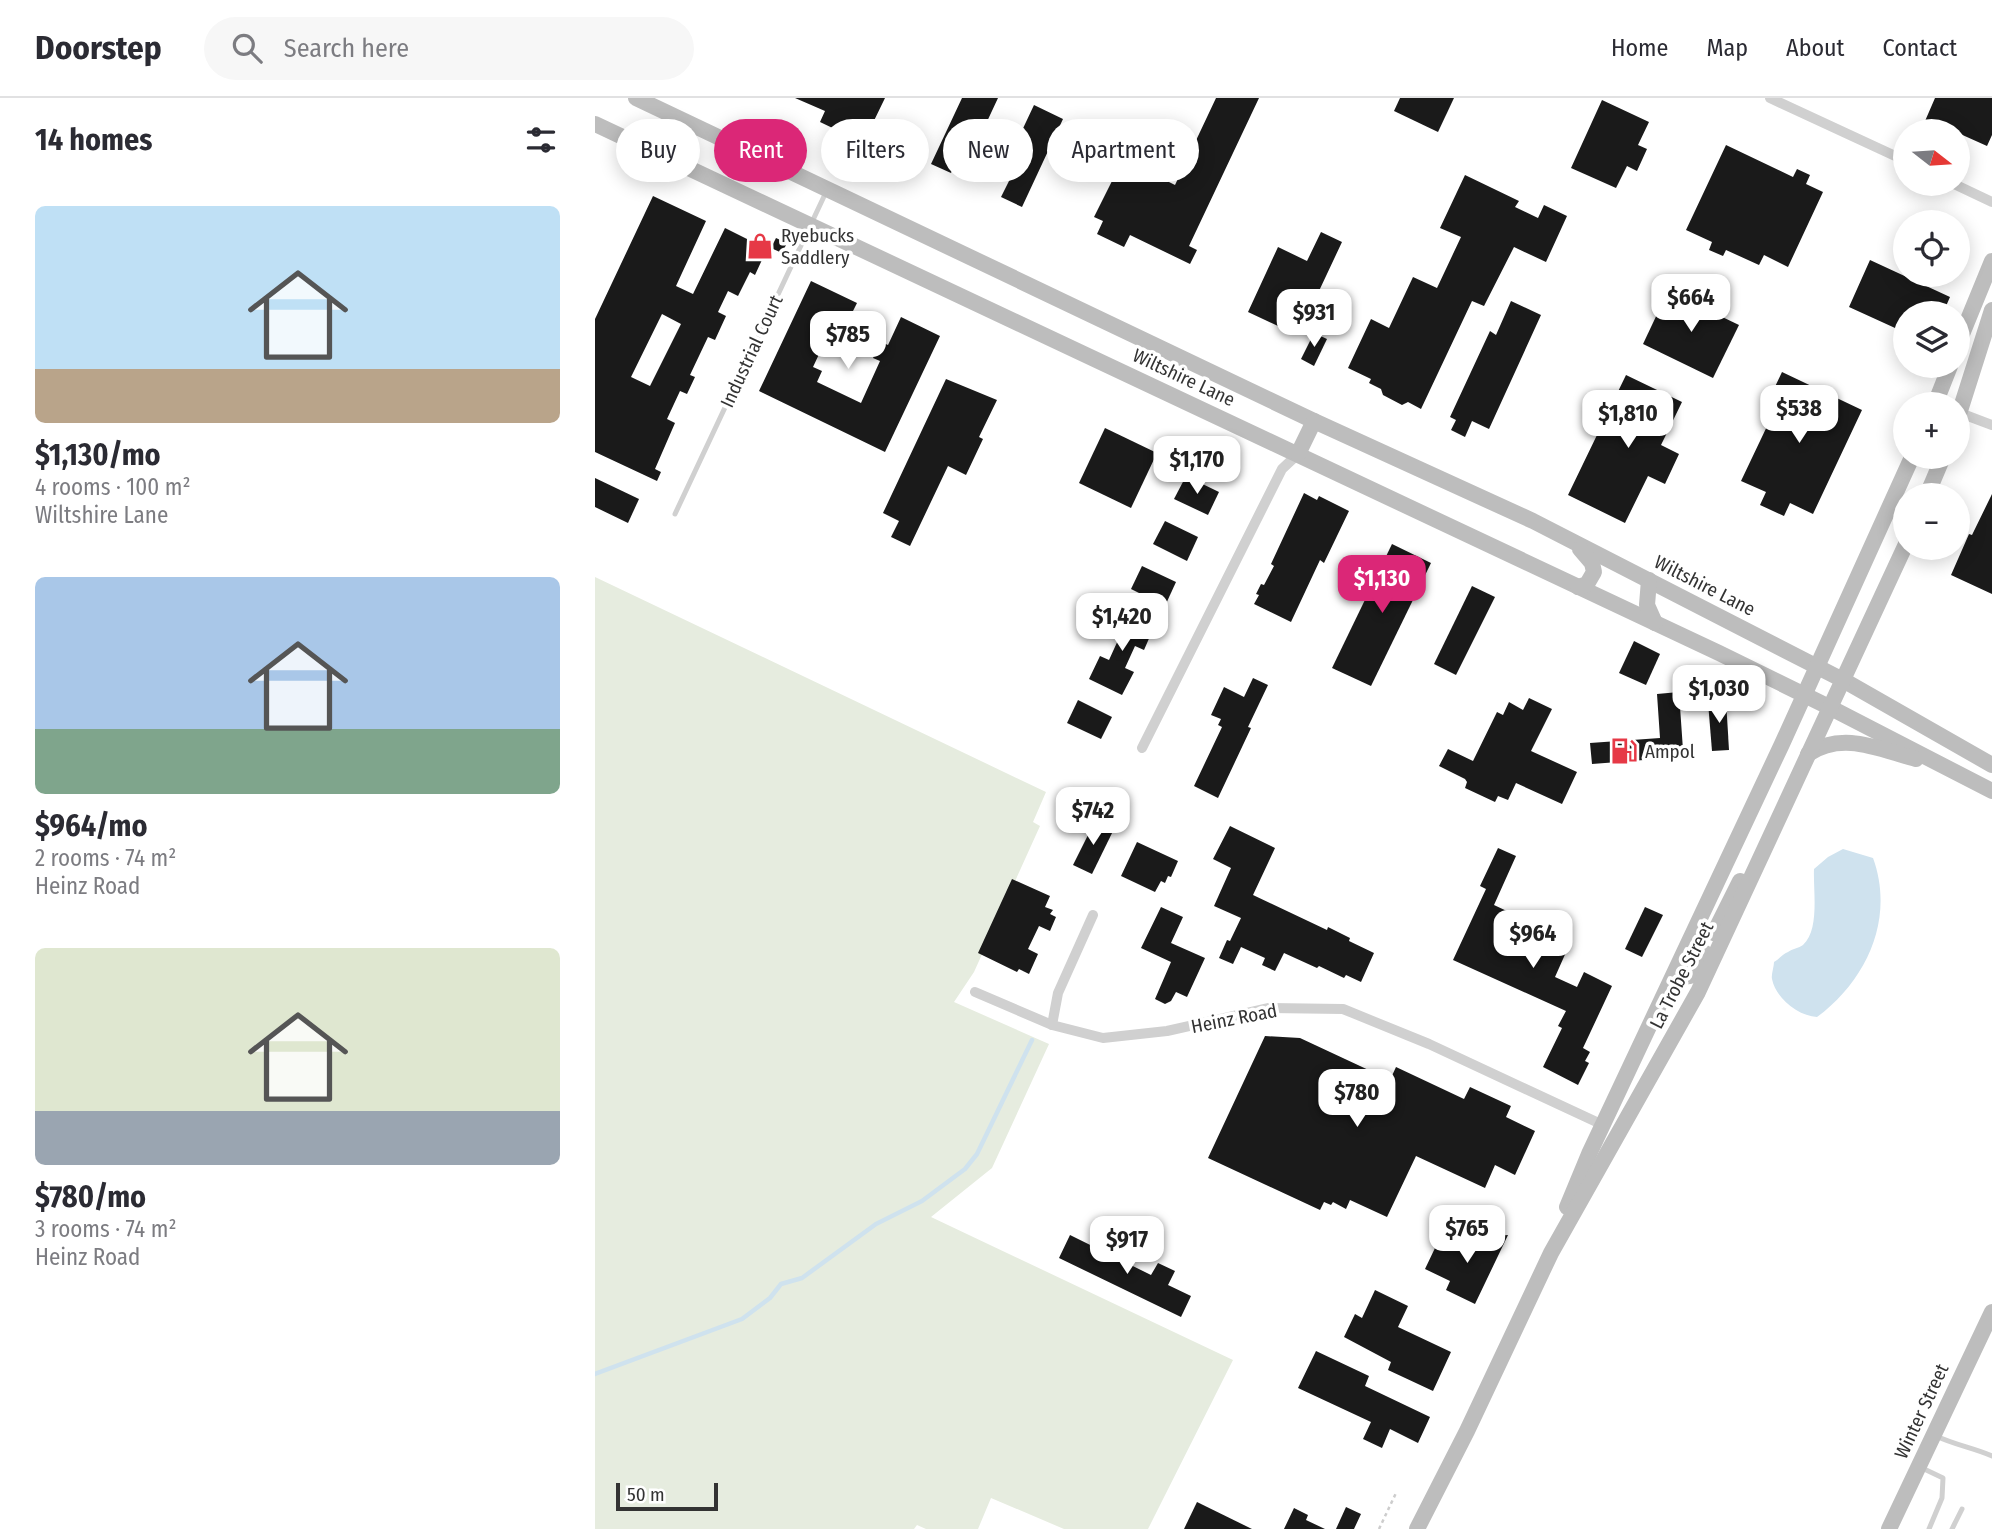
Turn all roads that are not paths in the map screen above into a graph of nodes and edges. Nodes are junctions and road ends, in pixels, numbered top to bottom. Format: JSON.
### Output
{"nodes":[{"id":1,"x":636,"y":98,"type":"edge"},
{"id":2,"x":1770,"y":98,"type":"edge"},
{"id":3,"x":595,"y":124,"type":"edge"},
{"id":4,"x":1893,"y":155,"type":"edge"},
{"id":5,"x":827,"y":189,"type":"junction"},
{"id":6,"x":1971,"y":192,"type":"edge"},
{"id":7,"x":1992,"y":202,"type":"edge"},
{"id":8,"x":810,"y":225,"type":"junction"},
{"id":9,"x":1992,"y":261,"type":"edge"},
{"id":10,"x":1992,"y":310,"type":"edge"},
{"id":11,"x":1970,"y":315,"type":"edge"},
{"id":12,"x":1966,"y":392,"type":"edge"},
{"id":13,"x":1970,"y":418,"type":"edge"},
{"id":14,"x":1314,"y":421,"type":"junction"},
{"id":15,"x":1992,"y":425,"type":"edge"},
{"id":16,"x":1298,"y":454,"type":"junction"},
{"id":17,"x":1907,"y":469,"type":"edge"},
{"id":18,"x":675,"y":514,"type":"dead end"},
{"id":19,"x":1574,"y":542,"type":"junction"},
{"id":20,"x":1899,"y":560,"type":"edge"},
{"id":21,"x":1649,"y":580,"type":"junction"},
{"id":22,"x":1578,"y":587,"type":"junction"},
{"id":23,"x":1654,"y":623,"type":"junction"},
{"id":24,"x":1817,"y":667,"type":"junction"},
{"id":25,"x":1843,"y":680,"type":"junction"},
{"id":26,"x":1805,"y":695,"type":"junction"},
{"id":27,"x":1829,"y":707,"type":"junction"},
{"id":28,"x":1142,"y":748,"type":"dead end"},
{"id":29,"x":1808,"y":754,"type":"junction"},
{"id":30,"x":1992,"y":765,"type":"edge"},
{"id":31,"x":1943,"y":766,"type":"junction"},
{"id":32,"x":1992,"y":791,"type":"edge"},
{"id":33,"x":1765,"y":848,"type":"junction"},
{"id":34,"x":1711,"y":899,"type":"junction"},
{"id":35,"x":1727,"y":903,"type":"junction"},
{"id":36,"x":1093,"y":915,"type":"dead end"},
{"id":37,"x":1673,"y":978,"type":"junction"},
{"id":38,"x":975,"y":992,"type":"dead end"},
{"id":39,"x":1052,"y":1025,"type":"junction"},
{"id":40,"x":1672,"y":1041,"type":"junction"},
{"id":41,"x":1603,"y":1125,"type":"junction"},
{"id":42,"x":1551,"y":1253,"type":"junction"},
{"id":43,"x":1992,"y":1312,"type":"edge"},
{"id":44,"x":1467,"y":1431,"type":"junction"},
{"id":45,"x":1933,"y":1435,"type":"junction"},
{"id":46,"x":1992,"y":1456,"type":"edge"},
{"id":47,"x":1919,"y":1466,"type":"junction"},
{"id":48,"x":1962,"y":1509,"type":"dead end"},
{"id":49,"x":1417,"y":1529,"type":"edge"},
{"id":50,"x":1429,"y":1529,"type":"edge"},
{"id":51,"x":1889,"y":1529,"type":"edge"},
{"id":52,"x":1929,"y":1529,"type":"edge"},
{"id":53,"x":1952,"y":1529,"type":"edge"}],
"edges":[{"from":1,"to":5,"type":"main road","name":"Wiltshire Lane"},
{"from":2,"to":4,"type":"street"},
{"from":3,"to":8,"type":"main road","name":"Wiltshire Lane"},
{"from":5,"to":8,"type":"lane","name":"Industrial Court"},
{"from":5,"to":14,"type":"main road","name":"Wiltshire Lane"},
{"from":6,"to":7,"type":"street"},
{"from":8,"to":16,"type":"main road","name":"Wiltshire Lane"},
{"from":8,"to":18,"type":"lane","name":"Industrial Court"},
{"from":9,"to":11,"type":"main road"},
{"from":10,"to":12,"type":"main road"},
{"from":13,"to":15,"type":"street"},
{"from":14,"to":16,"type":"main road"},
{"from":14,"to":19,"type":"main road","name":"Wiltshire Lane"},
{"from":16,"to":22,"type":"main road","name":"Wiltshire Lane"},
{"from":16,"to":28,"type":"street"},
{"from":17,"to":24,"type":"main road","name":"La Trobe Street"},
{"from":19,"to":21,"type":"main road","name":"Wiltshire Lane"},
{"from":19,"to":22,"type":"main road"},
{"from":20,"to":25,"type":"main road","name":"La Trobe Street"},
{"from":21,"to":23,"type":"main road"},
{"from":21,"to":24,"type":"main road","name":"Wiltshire Lane"},
{"from":22,"to":23,"type":"main road","name":"Wiltshire Lane"},
{"from":23,"to":26,"type":"main road","name":"Wiltshire Lane"},
{"from":24,"to":25,"type":"main road","name":"Wiltshire Lane"},
{"from":24,"to":26,"type":"main road","name":"La Trobe Street"},
{"from":25,"to":27,"type":"main road","name":"La Trobe Street"},
{"from":25,"to":30,"type":"main road","name":"Wiltshire Lane"},
{"from":26,"to":27,"type":"main road","name":"Wiltshire Lane"},
{"from":26,"to":34,"type":"main road","name":"La Trobe Street"},
{"from":27,"to":29,"type":"main road","name":"La Trobe Street"},
{"from":27,"to":31,"type":"main road","name":"Wiltshire Lane"},
{"from":29,"to":31,"type":"main road"},
{"from":29,"to":33,"type":"main road","name":"La Trobe Street"},
{"from":31,"to":32,"type":"main road"},
{"from":33,"to":35,"type":"main road"},
{"from":33,"to":40,"type":"main road","name":"La Trobe Street"},
{"from":34,"to":35,"type":"main road"},
{"from":34,"to":37,"type":"main road","name":"La Trobe Street"},
{"from":35,"to":37,"type":"main road"},
{"from":36,"to":39,"type":"street"},
{"from":37,"to":41,"type":"main road","name":"La Trobe Street"},
{"from":38,"to":39,"type":"street","name":"Heinz Road"},
{"from":39,"to":41,"type":"street","name":"Heinz Road"},
{"from":40,"to":41,"type":"main road"},
{"from":40,"to":42,"type":"main road","name":"La Trobe Street"},
{"from":41,"to":42,"type":"main road","name":"La Trobe Street"},
{"from":42,"to":44,"type":"main road","name":"La Trobe Street"},
{"from":43,"to":45,"type":"main road","name":"Winter Street"},
{"from":44,"to":49,"type":"main road","name":"La Trobe Street"},
{"from":44,"to":50,"type":"main road","name":"La Trobe Street"},
{"from":45,"to":46,"type":"lane"},
{"from":45,"to":47,"type":"main road","name":"Winter Street"},
{"from":47,"to":51,"type":"main road","name":"Winter Street"},
{"from":47,"to":52,"type":"lane"},
{"from":48,"to":53,"type":"lane"}]}
